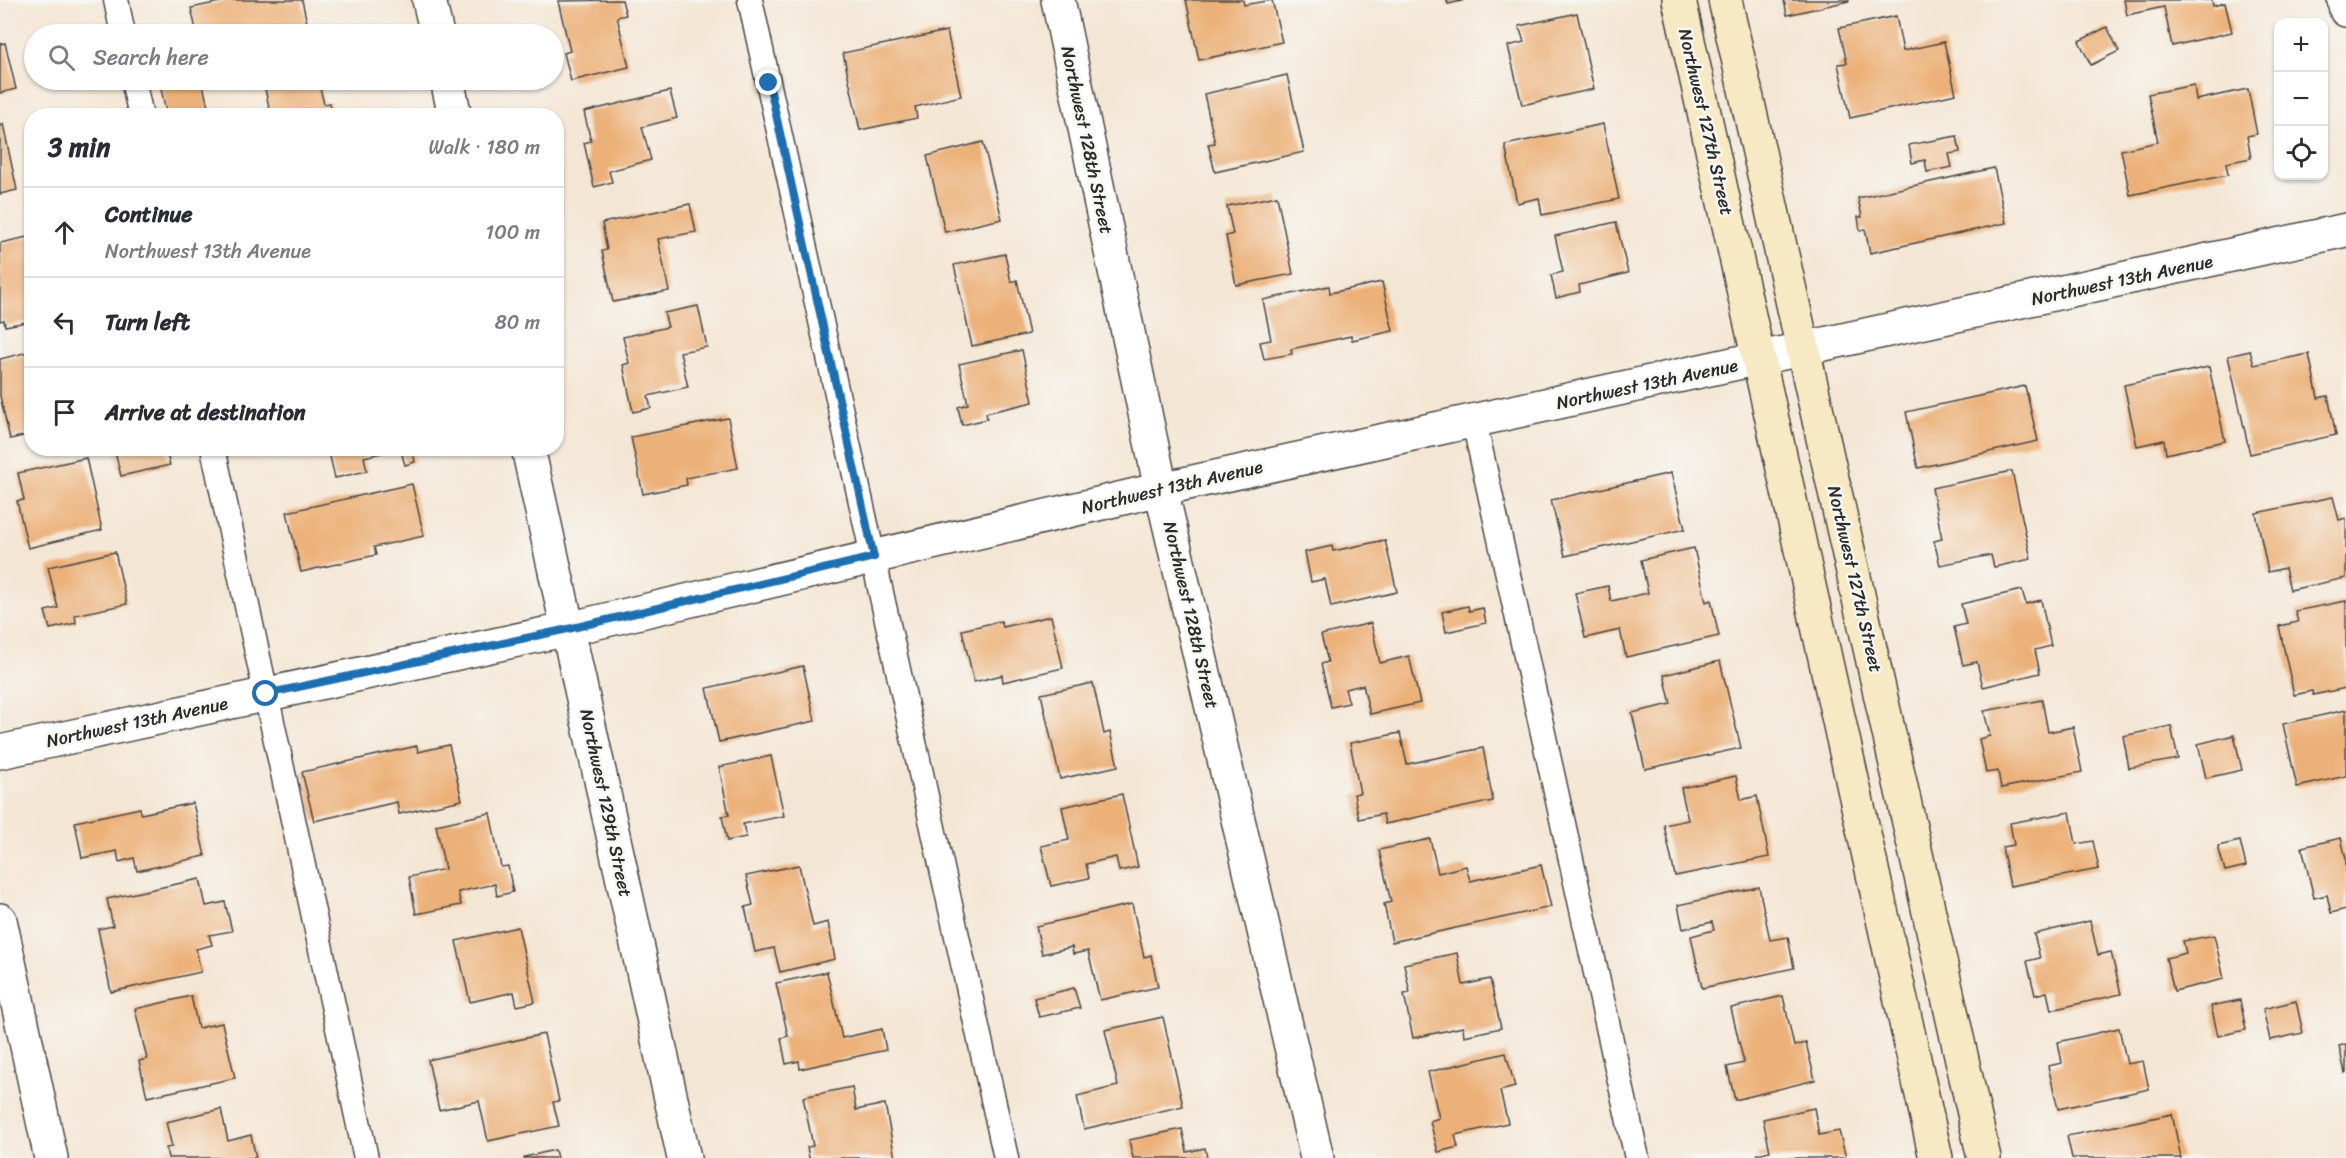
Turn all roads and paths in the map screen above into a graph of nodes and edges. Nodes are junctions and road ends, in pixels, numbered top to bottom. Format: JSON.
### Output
{"nodes":[{"id":1,"x":116,"y":0,"type":"edge"},
{"id":2,"x":429,"y":0,"type":"edge"},
{"id":3,"x":750,"y":0,"type":"edge"},
{"id":4,"x":1058,"y":0,"type":"edge"},
{"id":5,"x":1679,"y":0,"type":"edge"},
{"id":6,"x":1725,"y":0,"type":"edge"},
{"id":7,"x":2344,"y":0,"type":"edge"},
{"id":8,"x":2346,"y":10,"type":"edge"},
{"id":9,"x":121,"y":24,"type":"edge"},
{"id":10,"x":435,"y":24,"type":"edge"},
{"id":11,"x":135,"y":90,"type":"edge"},
{"id":12,"x":449,"y":90,"type":"edge"},
{"id":13,"x":139,"y":108,"type":"edge"},
{"id":14,"x":453,"y":108,"type":"edge"},
{"id":15,"x":2346,"y":230,"type":"edge"},
{"id":16,"x":1804,"y":350,"type":"junction"},
{"id":17,"x":1760,"y":359,"type":"junction"},
{"id":18,"x":1474,"y":421,"type":"junction"},
{"id":19,"x":215,"y":456,"type":"edge"},
{"id":20,"x":530,"y":456,"type":"edge"},
{"id":21,"x":1161,"y":489,"type":"junction"},
{"id":22,"x":874,"y":557,"type":"junction"},
{"id":23,"x":568,"y":629,"type":"junction"},
{"id":24,"x":266,"y":694,"type":"junction"},
{"id":25,"x":0,"y":752,"type":"edge"},
{"id":26,"x":0,"y":920,"type":"edge"},
{"id":27,"x":51,"y":1158,"type":"edge"},
{"id":28,"x":366,"y":1158,"type":"edge"},
{"id":29,"x":684,"y":1158,"type":"edge"},
{"id":30,"x":1006,"y":1158,"type":"edge"},
{"id":31,"x":1317,"y":1158,"type":"edge"},
{"id":32,"x":1637,"y":1158,"type":"edge"},
{"id":33,"x":1936,"y":1158,"type":"edge"},
{"id":34,"x":1984,"y":1158,"type":"edge"}],
"edges":[{"from":1,"to":9,"type":"lane"},
{"from":2,"to":10,"type":"street"},
{"from":3,"to":22,"type":"lane"},
{"from":4,"to":21,"type":"street","name":"Northwest 128th Street"},
{"from":5,"to":17,"type":"street","name":"Northwest 127th Street"},
{"from":6,"to":16,"type":"street","name":"Northwest 127th Street"},
{"from":7,"to":8,"type":"street"},
{"from":11,"to":13,"type":"lane"},
{"from":12,"to":14,"type":"street"},
{"from":15,"to":16,"type":"street","name":"Northwest 13th Avenue"},
{"from":16,"to":17,"type":"street","name":"Northwest 13th Avenue"},
{"from":16,"to":34,"type":"street","name":"Northwest 127th Street"},
{"from":17,"to":18,"type":"street","name":"Northwest 13th Avenue"},
{"from":17,"to":33,"type":"street","name":"Northwest 127th Street"},
{"from":18,"to":21,"type":"street","name":"Northwest 13th Avenue"},
{"from":18,"to":32,"type":"lane"},
{"from":19,"to":24,"type":"lane"},
{"from":20,"to":23,"type":"street","name":"Northwest 129th Street"},
{"from":21,"to":22,"type":"street","name":"Northwest 13th Avenue"},
{"from":21,"to":31,"type":"street","name":"Northwest 128th Street"},
{"from":22,"to":23,"type":"street","name":"Northwest 13th Avenue"},
{"from":22,"to":30,"type":"lane"},
{"from":23,"to":24,"type":"street","name":"Northwest 13th Avenue"},
{"from":23,"to":29,"type":"street","name":"Northwest 129th Street"},
{"from":24,"to":25,"type":"street","name":"Northwest 13th Avenue"},
{"from":24,"to":28,"type":"lane"},
{"from":26,"to":27,"type":"street"}]}
